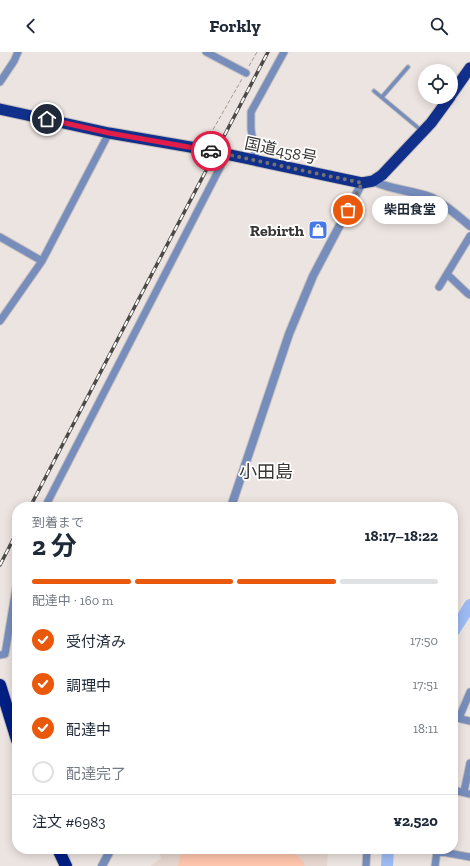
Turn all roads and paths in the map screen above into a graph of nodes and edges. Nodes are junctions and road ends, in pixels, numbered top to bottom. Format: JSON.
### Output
{"nodes":[{"id":1,"x":18,"y":52,"type":"edge"},
{"id":2,"x":206,"y":52,"type":"edge"},
{"id":3,"x":257,"y":52,"type":"edge"},
{"id":4,"x":284,"y":52,"type":"edge"},
{"id":5,"x":408,"y":67,"type":"dead end"},
{"id":6,"x":470,"y":68,"type":"edge"},
{"id":7,"x":246,"y":73,"type":"junction"},
{"id":8,"x":0,"y":82,"type":"edge"},
{"id":9,"x":458,"y":85,"type":"edge"},
{"id":10,"x":374,"y":91,"type":"dead end"},
{"id":11,"x":382,"y":97,"type":"junction"},
{"id":12,"x":444,"y":104,"type":"edge"},
{"id":13,"x":0,"y":109,"type":"edge"},
{"id":14,"x":423,"y":132,"type":"junction"},
{"id":15,"x":109,"y":133,"type":"junction"},
{"id":16,"x":202,"y":149,"type":"junction"},
{"id":17,"x":227,"y":154,"type":"junction"},
{"id":18,"x":256,"y":161,"type":"junction"},
{"id":19,"x":368,"y":182,"type":"junction"},
{"id":20,"x":470,"y":226,"type":"edge"},
{"id":21,"x":470,"y":236,"type":"edge"},
{"id":22,"x":0,"y":237,"type":"edge"},
{"id":23,"x":42,"y":260,"type":"junction"},
{"id":24,"x":447,"y":274,"type":"junction"},
{"id":25,"x":439,"y":287,"type":"dead end"},
{"id":26,"x":470,"y":295,"type":"edge"},
{"id":27,"x":0,"y":321,"type":"edge"},
{"id":28,"x":48,"y":502,"type":"edge"},
{"id":29,"x":233,"y":502,"type":"edge"},
{"id":30,"x":12,"y":612,"type":"edge"},
{"id":31,"x":0,"y":655,"type":"edge"},
{"id":32,"x":0,"y":685,"type":"edge"},
{"id":33,"x":470,"y":692,"type":"edge"},
{"id":34,"x":458,"y":714,"type":"edge"},
{"id":35,"x":458,"y":718,"type":"edge"},
{"id":36,"x":470,"y":721,"type":"edge"},
{"id":37,"x":12,"y":724,"type":"edge"},
{"id":38,"x":470,"y":763,"type":"edge"},
{"id":39,"x":467,"y":793,"type":"edge"},
{"id":40,"x":60,"y":854,"type":"edge"},
{"id":41,"x":108,"y":854,"type":"edge"},
{"id":42,"x":367,"y":854,"type":"edge"},
{"id":43,"x":434,"y":854,"type":"edge"},
{"id":44,"x":455,"y":854,"type":"edge"},
{"id":45,"x":470,"y":857,"type":"edge"},
{"id":46,"x":66,"y":866,"type":"edge"},
{"id":47,"x":102,"y":866,"type":"edge"},
{"id":48,"x":366,"y":866,"type":"edge"},
{"id":49,"x":435,"y":866,"type":"edge"}],
"edges":[{"from":1,"to":8,"type":"street"},
{"from":2,"to":7,"type":"street"},
{"from":3,"to":7,"type":"path"},
{"from":4,"to":18,"type":"street"},
{"from":5,"to":11,"type":"lane"},
{"from":6,"to":9,"type":"highway"},
{"from":7,"to":16,"type":"path"},
{"from":10,"to":11,"type":"lane"},
{"from":11,"to":14,"type":"lane"},
{"from":12,"to":14,"type":"highway"},
{"from":13,"to":15,"type":"highway","name":"国道458号"},
{"from":14,"to":19,"type":"highway"},
{"from":15,"to":16,"type":"highway","name":"国道458号"},
{"from":15,"to":23,"type":"street"},
{"from":16,"to":17,"type":"highway","name":"国道458号"},
{"from":17,"to":18,"type":"highway","name":"国道458号"},
{"from":17,"to":28,"type":"street"},
{"from":18,"to":19,"type":"highway","name":"国道458号"},
{"from":19,"to":20,"type":"street"},
{"from":19,"to":29,"type":"street"},
{"from":21,"to":24,"type":"street"},
{"from":22,"to":23,"type":"street"},
{"from":23,"to":27,"type":"street"},
{"from":24,"to":25,"type":"street"},
{"from":24,"to":26,"type":"street"},
{"from":30,"to":31,"type":"street"},
{"from":32,"to":37,"type":"highway"},
{"from":33,"to":34,"type":"street"},
{"from":35,"to":36,"type":"street"},
{"from":38,"to":39,"type":"street"},
{"from":40,"to":46,"type":"highway"},
{"from":41,"to":47,"type":"street"},
{"from":42,"to":48,"type":"street"},
{"from":43,"to":49,"type":"street"},
{"from":44,"to":45,"type":"street"}]}
